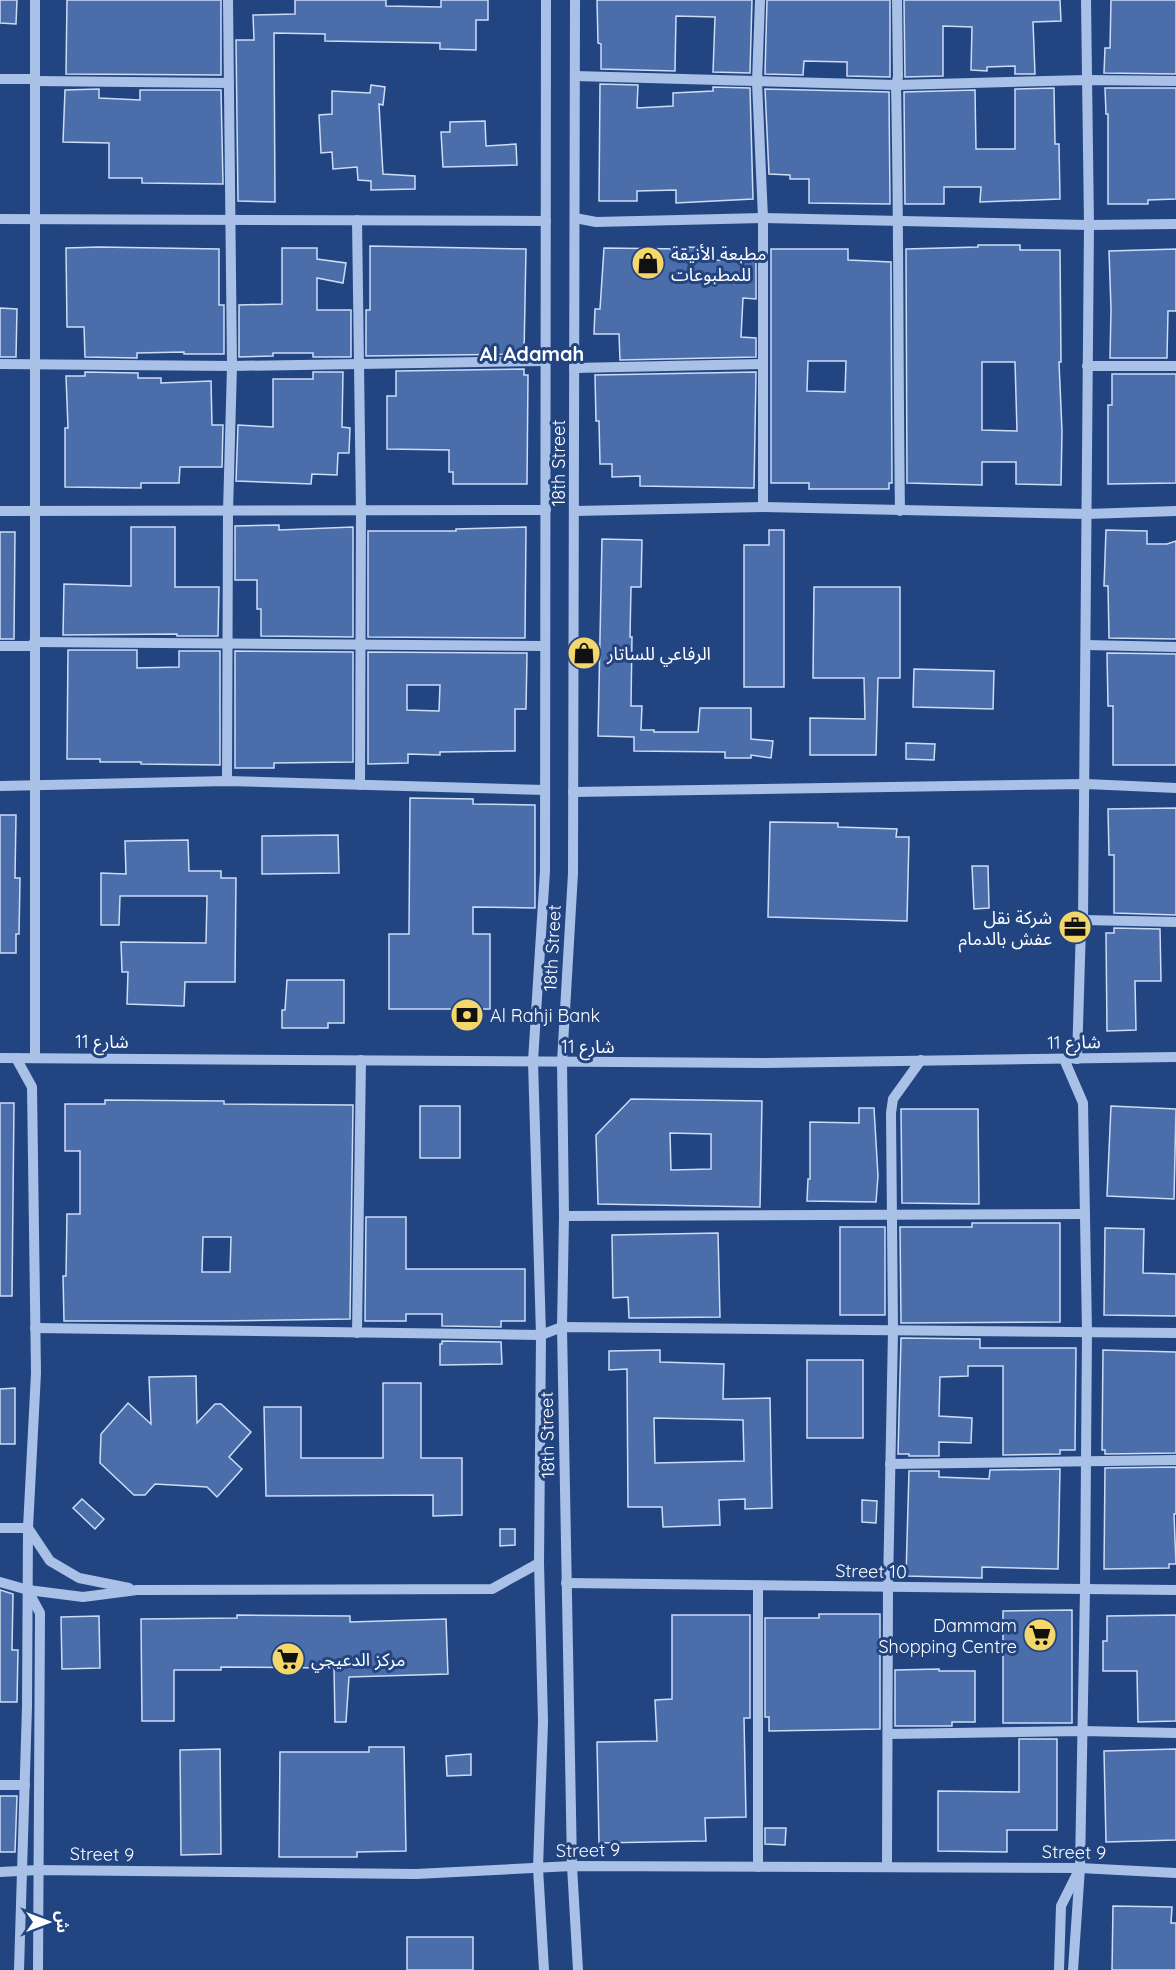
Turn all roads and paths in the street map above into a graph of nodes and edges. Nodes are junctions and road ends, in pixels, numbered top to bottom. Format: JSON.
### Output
{"nodes":[{"id":1,"x":35,"y":0,"type":"edge"},
{"id":2,"x":228,"y":0,"type":"edge"},
{"id":3,"x":546,"y":0,"type":"edge"},
{"id":4,"x":575,"y":0,"type":"edge"},
{"id":5,"x":760,"y":0,"type":"edge"},
{"id":6,"x":897,"y":0,"type":"edge"},
{"id":7,"x":1086,"y":0,"type":"edge"},
{"id":8,"x":575,"y":76,"type":"junction"},
{"id":9,"x":0,"y":79,"type":"edge"},
{"id":10,"x":35,"y":80,"type":"junction"},
{"id":11,"x":1086,"y":80,"type":"junction"},
{"id":12,"x":1176,"y":81,"type":"edge"},
{"id":13,"x":757,"y":82,"type":"junction"},
{"id":14,"x":229,"y":83,"type":"junction"},
{"id":15,"x":896,"y":85,"type":"junction"},
{"id":16,"x":575,"y":218,"type":"junction"},
{"id":17,"x":764,"y":218,"type":"junction"},
{"id":18,"x":0,"y":219,"type":"edge"},
{"id":19,"x":35,"y":219,"type":"junction"},
{"id":20,"x":231,"y":220,"type":"junction"},
{"id":21,"x":357,"y":220,"type":"junction"},
{"id":22,"x":546,"y":220,"type":"junction"},
{"id":23,"x":899,"y":222,"type":"junction"},
{"id":24,"x":1176,"y":224,"type":"edge"},
{"id":25,"x":1089,"y":225,"type":"junction"},
{"id":26,"x":546,"y":361,"type":"junction"},
{"id":27,"x":36,"y":363,"type":"junction"},
{"id":28,"x":359,"y":363,"type":"junction"},
{"id":29,"x":0,"y":364,"type":"edge"},
{"id":30,"x":762,"y":364,"type":"junction"},
{"id":31,"x":232,"y":366,"type":"junction"},
{"id":32,"x":1087,"y":366,"type":"junction"},
{"id":33,"x":1176,"y":366,"type":"edge"},
{"id":34,"x":574,"y":368,"type":"junction"},
{"id":35,"x":764,"y":507,"type":"junction"},
{"id":36,"x":361,"y":510,"type":"junction"},
{"id":37,"x":546,"y":510,"type":"junction"},
{"id":38,"x":0,"y":511,"type":"edge"},
{"id":39,"x":575,"y":511,"type":"junction"},
{"id":40,"x":900,"y":511,"type":"junction"},
{"id":41,"x":1176,"y":511,"type":"edge"},
{"id":42,"x":35,"y":512,"type":"junction"},
{"id":43,"x":228,"y":512,"type":"junction"},
{"id":44,"x":1087,"y":514,"type":"junction"},
{"id":45,"x":35,"y":644,"type":"junction"},
{"id":46,"x":229,"y":645,"type":"junction"},
{"id":47,"x":1086,"y":645,"type":"junction"},
{"id":48,"x":0,"y":646,"type":"edge"},
{"id":49,"x":361,"y":646,"type":"junction"},
{"id":50,"x":545,"y":646,"type":"junction"},
{"id":51,"x":1176,"y":646,"type":"edge"},
{"id":52,"x":227,"y":781,"type":"junction"},
{"id":53,"x":1086,"y":784,"type":"junction"},
{"id":54,"x":35,"y":785,"type":"junction"},
{"id":55,"x":360,"y":785,"type":"junction"},
{"id":56,"x":0,"y":786,"type":"edge"},
{"id":57,"x":1176,"y":788,"type":"edge"},
{"id":58,"x":545,"y":790,"type":"junction"},
{"id":59,"x":573,"y":792,"type":"junction"},
{"id":60,"x":1083,"y":920,"type":"junction"},
{"id":61,"x":1176,"y":922,"type":"edge"},
{"id":62,"x":35,"y":1057,"type":"junction"},
{"id":63,"x":1176,"y":1057,"type":"edge"},
{"id":64,"x":0,"y":1058,"type":"edge"},
{"id":65,"x":16,"y":1058,"type":"junction"},
{"id":66,"x":1064,"y":1059,"type":"junction"},
{"id":67,"x":1077,"y":1059,"type":"junction"},
{"id":68,"x":361,"y":1060,"type":"junction"},
{"id":69,"x":921,"y":1060,"type":"junction"},
{"id":70,"x":533,"y":1061,"type":"junction"},
{"id":71,"x":562,"y":1062,"type":"junction"},
{"id":72,"x":891,"y":1214,"type":"junction"},
{"id":73,"x":1085,"y":1214,"type":"junction"},
{"id":74,"x":564,"y":1216,"type":"junction"},
{"id":75,"x":562,"y":1327,"type":"junction"},
{"id":76,"x":36,"y":1328,"type":"junction"},
{"id":77,"x":893,"y":1330,"type":"junction"},
{"id":78,"x":1087,"y":1331,"type":"junction"},
{"id":79,"x":1176,"y":1333,"type":"edge"},
{"id":80,"x":357,"y":1334,"type":"junction"},
{"id":81,"x":541,"y":1335,"type":"junction"},
{"id":82,"x":1086,"y":1460,"type":"junction"},
{"id":83,"x":1176,"y":1460,"type":"edge"},
{"id":84,"x":890,"y":1464,"type":"junction"},
{"id":85,"x":0,"y":1528,"type":"edge"},
{"id":86,"x":28,"y":1528,"type":"junction"},
{"id":87,"x":539,"y":1563,"type":"junction"},
{"id":88,"x":0,"y":1582,"type":"edge"},
{"id":89,"x":566,"y":1583,"type":"junction"},
{"id":90,"x":758,"y":1586,"type":"junction"},
{"id":91,"x":888,"y":1588,"type":"junction"},
{"id":92,"x":28,"y":1590,"type":"junction"},
{"id":93,"x":137,"y":1590,"type":"junction"},
{"id":94,"x":1085,"y":1590,"type":"junction"},
{"id":95,"x":1176,"y":1590,"type":"edge"},
{"id":96,"x":1082,"y":1731,"type":"junction"},
{"id":97,"x":1176,"y":1733,"type":"edge"},
{"id":98,"x":888,"y":1734,"type":"junction"},
{"id":99,"x":0,"y":1785,"type":"edge"},
{"id":100,"x":25,"y":1785,"type":"junction"},
{"id":101,"x":572,"y":1866,"type":"junction"},
{"id":102,"x":758,"y":1867,"type":"junction"},
{"id":103,"x":887,"y":1867,"type":"junction"},
{"id":104,"x":538,"y":1868,"type":"junction"},
{"id":105,"x":1080,"y":1868,"type":"junction"},
{"id":106,"x":38,"y":1870,"type":"junction"},
{"id":107,"x":23,"y":1871,"type":"junction"},
{"id":108,"x":0,"y":1872,"type":"edge"},
{"id":109,"x":1176,"y":1873,"type":"edge"},
{"id":110,"x":19,"y":1970,"type":"edge"},
{"id":111,"x":38,"y":1970,"type":"edge"},
{"id":112,"x":544,"y":1970,"type":"edge"},
{"id":113,"x":578,"y":1970,"type":"edge"},
{"id":114,"x":1059,"y":1970,"type":"edge"},
{"id":115,"x":1073,"y":1970,"type":"edge"}],
"edges":[{"from":1,"to":10,"type":"street"},
{"from":2,"to":14,"type":"street"},
{"from":3,"to":22,"type":"street"},
{"from":4,"to":8,"type":"street","name":"18th Street"},
{"from":5,"to":13,"type":"street"},
{"from":6,"to":15,"type":"street"},
{"from":7,"to":11,"type":"street"},
{"from":8,"to":13,"type":"street"},
{"from":8,"to":16,"type":"street","name":"18th Street"},
{"from":9,"to":10,"type":"street"},
{"from":10,"to":14,"type":"street"},
{"from":10,"to":19,"type":"street"},
{"from":11,"to":12,"type":"street"},
{"from":11,"to":15,"type":"street"},
{"from":11,"to":25,"type":"street"},
{"from":13,"to":15,"type":"street"},
{"from":13,"to":17,"type":"street"},
{"from":14,"to":20,"type":"street"},
{"from":15,"to":23,"type":"street"},
{"from":16,"to":17,"type":"street"},
{"from":16,"to":34,"type":"street","name":"18th Street"},
{"from":17,"to":23,"type":"street"},
{"from":17,"to":30,"type":"street"},
{"from":18,"to":19,"type":"street"},
{"from":19,"to":20,"type":"street"},
{"from":19,"to":27,"type":"street"},
{"from":20,"to":21,"type":"street"},
{"from":20,"to":31,"type":"street"},
{"from":21,"to":22,"type":"street"},
{"from":21,"to":28,"type":"street"},
{"from":22,"to":26,"type":"street"},
{"from":23,"to":25,"type":"street"},
{"from":23,"to":40,"type":"street"},
{"from":24,"to":25,"type":"street"},
{"from":25,"to":32,"type":"street"},
{"from":26,"to":28,"type":"street"},
{"from":26,"to":37,"type":"street"},
{"from":27,"to":29,"type":"street"},
{"from":27,"to":31,"type":"street"},
{"from":27,"to":42,"type":"street"},
{"from":28,"to":31,"type":"street"},
{"from":28,"to":36,"type":"street"},
{"from":30,"to":34,"type":"street"},
{"from":30,"to":35,"type":"street"},
{"from":31,"to":43,"type":"street"},
{"from":32,"to":33,"type":"street"},
{"from":32,"to":44,"type":"street"},
{"from":34,"to":39,"type":"street","name":"18th Street"},
{"from":35,"to":39,"type":"street"},
{"from":35,"to":40,"type":"street"},
{"from":36,"to":37,"type":"street"},
{"from":36,"to":43,"type":"street"},
{"from":36,"to":49,"type":"street"},
{"from":37,"to":50,"type":"street"},
{"from":38,"to":42,"type":"street"},
{"from":39,"to":59,"type":"street","name":"18th Street"},
{"from":40,"to":44,"type":"street"},
{"from":41,"to":44,"type":"street"},
{"from":42,"to":43,"type":"street"},
{"from":42,"to":45,"type":"street"},
{"from":43,"to":46,"type":"street"},
{"from":44,"to":47,"type":"street"},
{"from":45,"to":46,"type":"street"},
{"from":45,"to":48,"type":"street"},
{"from":45,"to":54,"type":"street"},
{"from":46,"to":49,"type":"street"},
{"from":46,"to":52,"type":"street"},
{"from":47,"to":51,"type":"street"},
{"from":47,"to":53,"type":"street"},
{"from":49,"to":50,"type":"street"},
{"from":49,"to":55,"type":"street"},
{"from":50,"to":58,"type":"street"},
{"from":52,"to":54,"type":"street"},
{"from":52,"to":55,"type":"street"},
{"from":53,"to":57,"type":"street"},
{"from":53,"to":59,"type":"street"},
{"from":53,"to":60,"type":"street"},
{"from":54,"to":56,"type":"street"},
{"from":54,"to":62,"type":"street"},
{"from":55,"to":58,"type":"street"},
{"from":58,"to":70,"type":"street"},
{"from":59,"to":71,"type":"street","name":"18th Street"},
{"from":60,"to":61,"type":"street"},
{"from":60,"to":67,"type":"street"},
{"from":62,"to":65,"type":"street","name":"شارع 11"},
{"from":62,"to":68,"type":"street","name":"شارع 11"},
{"from":63,"to":67,"type":"street","name":"شارع 11"},
{"from":64,"to":65,"type":"street","name":"شارع 11"},
{"from":65,"to":76,"type":"street"},
{"from":66,"to":67,"type":"street","name":"شارع 11"},
{"from":66,"to":69,"type":"street","name":"شارع 11"},
{"from":66,"to":73,"type":"street"},
{"from":68,"to":70,"type":"street","name":"شارع 11"},
{"from":68,"to":80,"type":"street"},
{"from":69,"to":71,"type":"street","name":"شارع 11"},
{"from":69,"to":72,"type":"street"},
{"from":70,"to":71,"type":"street","name":"شارع 11"},
{"from":70,"to":81,"type":"street"},
{"from":71,"to":74,"type":"street","name":"18th Street"},
{"from":72,"to":73,"type":"street"},
{"from":72,"to":74,"type":"street"},
{"from":72,"to":77,"type":"street"},
{"from":73,"to":78,"type":"street"},
{"from":74,"to":75,"type":"street","name":"18th Street"},
{"from":75,"to":77,"type":"street"},
{"from":75,"to":81,"type":"street"},
{"from":75,"to":89,"type":"street","name":"18th Street"},
{"from":76,"to":80,"type":"street"},
{"from":76,"to":86,"type":"street"},
{"from":77,"to":78,"type":"street"},
{"from":77,"to":84,"type":"street"},
{"from":78,"to":79,"type":"street"},
{"from":78,"to":82,"type":"street"},
{"from":80,"to":81,"type":"street"},
{"from":81,"to":87,"type":"street"},
{"from":82,"to":83,"type":"street"},
{"from":82,"to":84,"type":"street"},
{"from":82,"to":94,"type":"street"},
{"from":84,"to":91,"type":"street"},
{"from":85,"to":86,"type":"street"},
{"from":86,"to":92,"type":"street"},
{"from":86,"to":93,"type":"street"},
{"from":87,"to":93,"type":"street"},
{"from":87,"to":104,"type":"street"},
{"from":88,"to":92,"type":"street"},
{"from":89,"to":90,"type":"street","name":"Street 10"},
{"from":89,"to":101,"type":"street","name":"18th Street"},
{"from":90,"to":91,"type":"street","name":"Street 10"},
{"from":90,"to":102,"type":"street"},
{"from":91,"to":94,"type":"street","name":"Street 10"},
{"from":91,"to":98,"type":"street"},
{"from":92,"to":93,"type":"street"},
{"from":92,"to":100,"type":"street"},
{"from":92,"to":106,"type":"street"},
{"from":94,"to":95,"type":"street","name":"Street 10"},
{"from":94,"to":96,"type":"street"},
{"from":96,"to":97,"type":"street"},
{"from":96,"to":98,"type":"street"},
{"from":96,"to":105,"type":"street"},
{"from":98,"to":103,"type":"street"},
{"from":99,"to":100,"type":"street"},
{"from":100,"to":107,"type":"street"},
{"from":101,"to":102,"type":"street","name":"Street 9"},
{"from":101,"to":104,"type":"street","name":"Street 9"},
{"from":101,"to":113,"type":"street","name":"18th Street"},
{"from":102,"to":103,"type":"street","name":"Street 9"},
{"from":103,"to":105,"type":"street","name":"Street 9"},
{"from":104,"to":106,"type":"street","name":"Street 9"},
{"from":104,"to":112,"type":"street"},
{"from":105,"to":109,"type":"street","name":"Street 9"},
{"from":105,"to":114,"type":"street"},
{"from":105,"to":115,"type":"street"},
{"from":106,"to":107,"type":"street","name":"Street 9"},
{"from":106,"to":111,"type":"street"},
{"from":107,"to":108,"type":"street","name":"Street 9"},
{"from":107,"to":110,"type":"street"}]}
